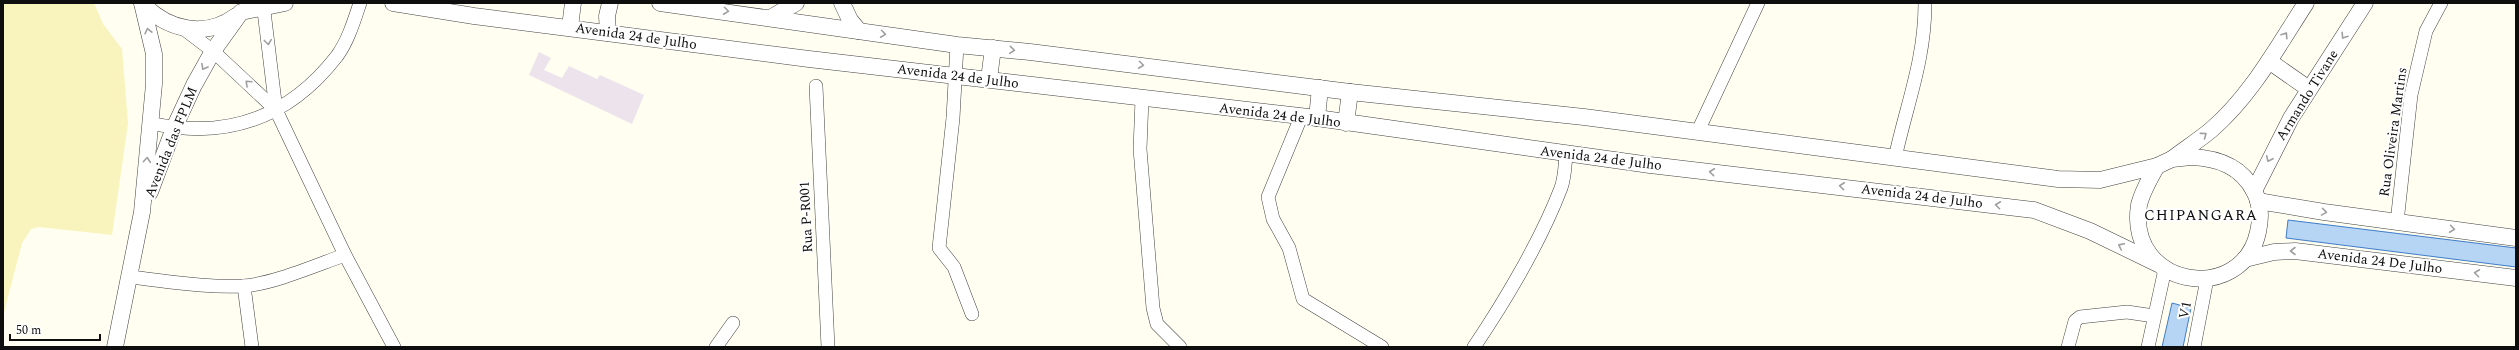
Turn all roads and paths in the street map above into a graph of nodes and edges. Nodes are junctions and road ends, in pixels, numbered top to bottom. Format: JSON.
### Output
{"nodes":[{"id":1,"x":142,"y":3,"type":"edge"},
{"id":2,"x":285,"y":3,"type":"edge"},
{"id":3,"x":360,"y":3,"type":"edge"},
{"id":4,"x":393,"y":3,"type":"edge"},
{"id":5,"x":573,"y":3,"type":"edge"},
{"id":6,"x":610,"y":3,"type":"edge"},
{"id":7,"x":660,"y":3,"type":"edge"},
{"id":8,"x":796,"y":3,"type":"edge"},
{"id":9,"x":842,"y":3,"type":"edge"},
{"id":10,"x":1758,"y":3,"type":"edge"},
{"id":11,"x":1925,"y":3,"type":"edge"},
{"id":12,"x":2306,"y":3,"type":"edge"},
{"id":13,"x":2365,"y":3,"type":"edge"},
{"id":14,"x":2441,"y":3,"type":"edge"},
{"id":15,"x":254,"y":6,"type":"edge"},
{"id":16,"x":772,"y":17,"type":"junction"},
{"id":17,"x":570,"y":27,"type":"junction"},
{"id":18,"x":184,"y":29,"type":"junction"},
{"id":19,"x":859,"y":31,"type":"junction"},
{"id":20,"x":608,"y":33,"type":"junction"},
{"id":21,"x":957,"y":45,"type":"junction"},
{"id":22,"x":993,"y":48,"type":"junction"},
{"id":23,"x":213,"y":50,"type":"junction"},
{"id":24,"x":2269,"y":61,"type":"junction"},
{"id":25,"x":956,"y":75,"type":"junction"},
{"id":26,"x":989,"y":79,"type":"junction"},
{"id":27,"x":816,"y":86,"type":"dead end"},
{"id":28,"x":1320,"y":88,"type":"junction"},
{"id":29,"x":2309,"y":89,"type":"junction"},
{"id":30,"x":1350,"y":92,"type":"junction"},
{"id":31,"x":1142,"y":99,"type":"junction"},
{"id":32,"x":276,"y":110,"type":"junction"},
{"id":33,"x":1301,"y":117,"type":"junction"},
{"id":34,"x":1317,"y":118,"type":"junction"},
{"id":35,"x":1346,"y":123,"type":"junction"},
{"id":36,"x":150,"y":124,"type":"junction"},
{"id":37,"x":174,"y":128,"type":"junction"},
{"id":38,"x":1698,"y":131,"type":"junction"},
{"id":39,"x":1566,"y":154,"type":"junction"},
{"id":40,"x":1895,"y":158,"type":"junction"},
{"id":41,"x":2172,"y":159,"type":"junction"},
{"id":42,"x":2156,"y":166,"type":"junction"},
{"id":43,"x":2256,"y":196,"type":"junction"},
{"id":44,"x":142,"y":212,"type":"junction"},
{"id":45,"x":2397,"y":222,"type":"junction"},
{"id":46,"x":2516,"y":238,"type":"edge"},
{"id":47,"x":345,"y":255,"type":"junction"},
{"id":48,"x":2245,"y":259,"type":"junction"},
{"id":49,"x":2160,"y":266,"type":"junction"},
{"id":50,"x":130,"y":277,"type":"junction"},
{"id":51,"x":2516,"y":278,"type":"edge"},
{"id":52,"x":2207,"y":279,"type":"junction"},
{"id":53,"x":244,"y":286,"type":"junction"},
{"id":54,"x":972,"y":314,"type":"dead end"},
{"id":55,"x":2154,"y":316,"type":"junction"},
{"id":56,"x":733,"y":323,"type":"dead end"},
{"id":57,"x":115,"y":347,"type":"edge"},
{"id":58,"x":252,"y":347,"type":"edge"},
{"id":59,"x":394,"y":347,"type":"edge"},
{"id":60,"x":716,"y":347,"type":"edge"},
{"id":61,"x":828,"y":347,"type":"edge"},
{"id":62,"x":1180,"y":347,"type":"edge"},
{"id":63,"x":1382,"y":347,"type":"edge"},
{"id":64,"x":1474,"y":347,"type":"edge"},
{"id":65,"x":2068,"y":347,"type":"edge"},
{"id":66,"x":2148,"y":347,"type":"edge"},
{"id":67,"x":2194,"y":347,"type":"edge"}],
"edges":[{"from":1,"to":18,"type":"street"},
{"from":36,"to":1,"type":"street","name":"Avenida das FPLM","one_way":true},
{"from":2,"to":15,"type":"street"},
{"from":3,"to":32,"type":"street"},
{"from":4,"to":17,"type":"street","name":"Avenida 24 de Julho"},
{"from":5,"to":17,"type":"street"},
{"from":6,"to":20,"type":"street"},
{"from":7,"to":16,"type":"street","one_way":true},
{"from":8,"to":16,"type":"street"},
{"from":9,"to":19,"type":"street"},
{"from":10,"to":38,"type":"street"},
{"from":11,"to":40,"type":"street"},
{"from":24,"to":12,"type":"street","one_way":true},
{"from":13,"to":29,"type":"street","name":"Armando Tivane","one_way":true},
{"from":14,"to":45,"type":"street","name":"Rua Oliveira Martins"},
{"from":15,"to":18,"type":"street"},
{"from":15,"to":23,"type":"street","name":"Avenida das FPLM"},
{"from":15,"to":32,"type":"street","one_way":true},
{"from":16,"to":19,"type":"street"},
{"from":17,"to":20,"type":"street","name":"Avenida 24 de Julho"},
{"from":18,"to":23,"type":"street"},
{"from":19,"to":21,"type":"street","one_way":true},
{"from":20,"to":25,"type":"street","name":"Avenida 24 de Julho"},
{"from":21,"to":22,"type":"street"},
{"from":21,"to":25,"type":"street"},
{"from":22,"to":26,"type":"street"},
{"from":22,"to":28,"type":"street","one_way":true},
{"from":32,"to":23,"type":"street","one_way":true},
{"from":23,"to":37,"type":"street","name":"Avenida das FPLM","one_way":true},
{"from":24,"to":29,"type":"street"},
{"from":41,"to":24,"type":"street","one_way":true},
{"from":25,"to":26,"type":"street","name":"Avenida 24 de Julho"},
{"from":25,"to":54,"type":"street"},
{"from":26,"to":31,"type":"street","name":"Avenida 24 de Julho"},
{"from":27,"to":61,"type":"street","name":"Rua P-R001"},
{"from":28,"to":30,"type":"street"},
{"from":28,"to":34,"type":"street"},
{"from":29,"to":43,"type":"street","name":"Armando Tivane","one_way":true},
{"from":30,"to":35,"type":"street"},
{"from":30,"to":38,"type":"street"},
{"from":31,"to":33,"type":"street","name":"Avenida 24 de Julho"},
{"from":31,"to":62,"type":"street"},
{"from":32,"to":37,"type":"street"},
{"from":32,"to":47,"type":"street"},
{"from":33,"to":34,"type":"street","name":"Avenida 24 de Julho"},
{"from":33,"to":63,"type":"street"},
{"from":34,"to":35,"type":"street","name":"Avenida 24 de Julho"},
{"from":35,"to":39,"type":"street","name":"Avenida 24 de Julho"},
{"from":36,"to":37,"type":"street"},
{"from":44,"to":36,"type":"street","name":"Avenida das FPLM","one_way":true},
{"from":37,"to":44,"type":"street","name":"Avenida das FPLM"},
{"from":38,"to":40,"type":"street"},
{"from":49,"to":39,"type":"street","name":"Avenida 24 de Julho","one_way":true},
{"from":39,"to":64,"type":"street"},
{"from":40,"to":42,"type":"street"},
{"from":41,"to":42,"type":"street"},
{"from":41,"to":43,"type":"street"},
{"from":42,"to":49,"type":"street"},
{"from":43,"to":45,"type":"street","one_way":true},
{"from":43,"to":48,"type":"street"},
{"from":44,"to":50,"type":"street","name":"Avenida das FPLM"},
{"from":45,"to":46,"type":"street","one_way":true},
{"from":47,"to":53,"type":"street"},
{"from":47,"to":59,"type":"street"},
{"from":51,"to":48,"type":"street","name":"Avenida 24 De Julho","one_way":true},
{"from":48,"to":52,"type":"street"},
{"from":49,"to":52,"type":"street"},
{"from":49,"to":55,"type":"street"},
{"from":50,"to":53,"type":"street"},
{"from":50,"to":57,"type":"street","name":"Avenida das FPLM"},
{"from":52,"to":67,"type":"street","name":"V1"},
{"from":53,"to":58,"type":"street"},
{"from":55,"to":65,"type":"street"},
{"from":55,"to":66,"type":"street"},
{"from":56,"to":60,"type":"street"}]}
